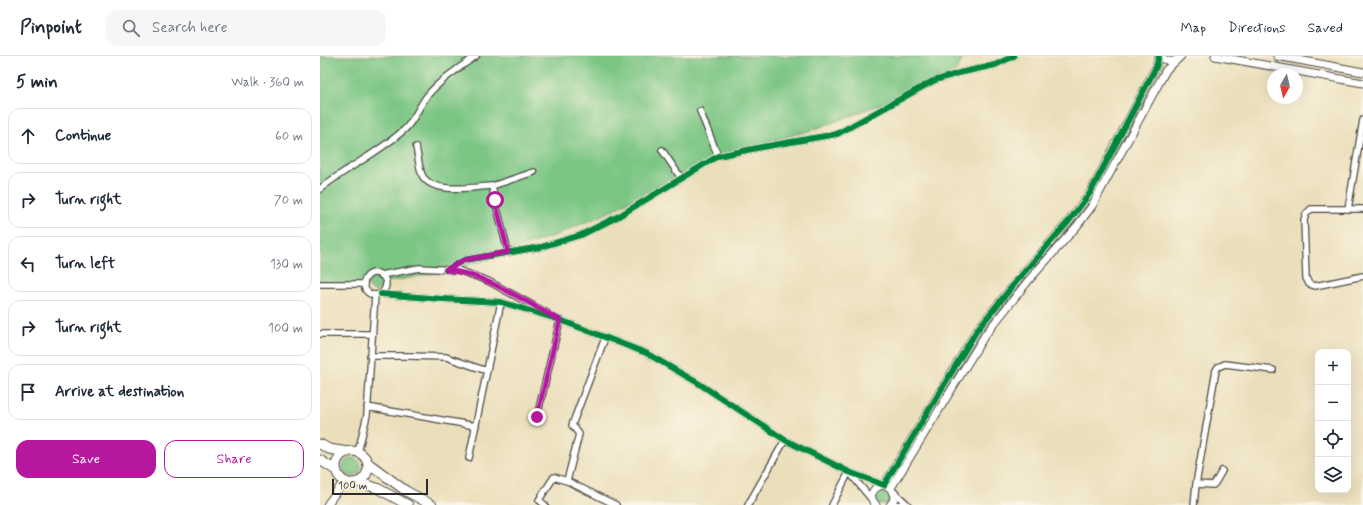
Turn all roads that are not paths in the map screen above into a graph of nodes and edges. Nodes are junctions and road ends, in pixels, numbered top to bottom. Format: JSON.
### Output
{"nodes":[{"id":1,"x":476,"y":56,"type":"edge"},
{"id":2,"x":1014,"y":56,"type":"edge"},
{"id":3,"x":1160,"y":56,"type":"edge"},
{"id":4,"x":1215,"y":56,"type":"edge"},
{"id":5,"x":1277,"y":56,"type":"edge"},
{"id":6,"x":1180,"y":57,"type":"edge"},
{"id":7,"x":1363,"y":72,"type":"edge"},
{"id":8,"x":1363,"y":83,"type":"edge"},
{"id":9,"x":700,"y":111,"type":"dead end"},
{"id":10,"x":1363,"y":120,"type":"edge"},
{"id":11,"x":416,"y":147,"type":"dead end"},
{"id":12,"x":662,"y":150,"type":"dead end"},
{"id":13,"x":718,"y":156,"type":"junction"},
{"id":14,"x":534,"y":172,"type":"dead end"},
{"id":15,"x":681,"y":178,"type":"junction"},
{"id":16,"x":492,"y":186,"type":"junction"},
{"id":17,"x":320,"y":189,"type":"edge"},
{"id":18,"x":1348,"y":209,"type":"junction"},
{"id":19,"x":1363,"y":209,"type":"edge"},
{"id":20,"x":508,"y":252,"type":"junction"},
{"id":21,"x":446,"y":270,"type":"junction"},
{"id":22,"x":381,"y":275,"type":"junction"},
{"id":23,"x":1363,"y":276,"type":"edge"},
{"id":24,"x":320,"y":284,"type":"edge"},
{"id":25,"x":364,"y":284,"type":"junction"},
{"id":26,"x":378,"y":295,"type":"junction"},
{"id":27,"x":501,"y":302,"type":"junction"},
{"id":28,"x":560,"y":320,"type":"junction"},
{"id":29,"x":320,"y":334,"type":"edge"},
{"id":30,"x":372,"y":334,"type":"junction"},
{"id":31,"x":605,"y":338,"type":"junction"},
{"id":32,"x":370,"y":356,"type":"junction"},
{"id":33,"x":1273,"y":370,"type":"dead end"},
{"id":34,"x":487,"y":371,"type":"junction"},
{"id":35,"x":367,"y":406,"type":"junction"},
{"id":36,"x":537,"y":417,"type":"dead end"},
{"id":37,"x":476,"y":426,"type":"junction"},
{"id":38,"x":785,"y":440,"type":"junction"},
{"id":39,"x":320,"y":444,"type":"edge"},
{"id":40,"x":348,"y":452,"type":"junction"},
{"id":41,"x":358,"y":452,"type":"junction"},
{"id":42,"x":469,"y":458,"type":"dead end"},
{"id":43,"x":320,"y":460,"type":"edge"},
{"id":44,"x":368,"y":463,"type":"junction"},
{"id":45,"x":320,"y":467,"type":"edge"},
{"id":46,"x":334,"y":469,"type":"junction"},
{"id":47,"x":1222,"y":471,"type":"dead end"},
{"id":48,"x":849,"y":472,"type":"junction"},
{"id":49,"x":344,"y":481,"type":"junction"},
{"id":50,"x":567,"y":481,"type":"junction"},
{"id":51,"x":357,"y":482,"type":"junction"},
{"id":52,"x":1196,"y":484,"type":"junction"},
{"id":53,"x":887,"y":487,"type":"junction"},
{"id":54,"x":874,"y":503,"type":"edge"},
{"id":55,"x":907,"y":504,"type":"edge"},
{"id":56,"x":327,"y":505,"type":"edge"},
{"id":57,"x":408,"y":505,"type":"edge"},
{"id":58,"x":432,"y":505,"type":"edge"},
{"id":59,"x":545,"y":505,"type":"edge"},
{"id":60,"x":616,"y":505,"type":"edge"},
{"id":61,"x":748,"y":505,"type":"edge"},
{"id":62,"x":832,"y":505,"type":"edge"},
{"id":63,"x":890,"y":505,"type":"edge"},
{"id":64,"x":894,"y":505,"type":"edge"},
{"id":65,"x":1194,"y":505,"type":"edge"}],
"edges":[{"from":1,"to":17,"type":"street"},
{"from":2,"to":13,"type":"street"},
{"from":3,"to":6,"type":"street"},
{"from":3,"to":53,"type":"street"},
{"from":4,"to":8,"type":"street"},
{"from":5,"to":7,"type":"street"},
{"from":6,"to":53,"type":"street"},
{"from":9,"to":13,"type":"street"},
{"from":10,"to":18,"type":"street"},
{"from":11,"to":16,"type":"street"},
{"from":12,"to":15,"type":"street"},
{"from":13,"to":15,"type":"street"},
{"from":14,"to":16,"type":"street"},
{"from":15,"to":20,"type":"street"},
{"from":16,"to":20,"type":"street"},
{"from":18,"to":19,"type":"street"},
{"from":18,"to":23,"type":"street"},
{"from":20,"to":21,"type":"street"},
{"from":21,"to":22,"type":"street"},
{"from":21,"to":28,"type":"street"},
{"from":22,"to":25,"type":"street"},
{"from":22,"to":26,"type":"street"},
{"from":24,"to":25,"type":"street"},
{"from":25,"to":26,"type":"street"},
{"from":26,"to":27,"type":"street"},
{"from":26,"to":30,"type":"street"},
{"from":27,"to":28,"type":"street"},
{"from":27,"to":34,"type":"street"},
{"from":28,"to":31,"type":"street"},
{"from":28,"to":36,"type":"street"},
{"from":29,"to":30,"type":"street"},
{"from":30,"to":32,"type":"street"},
{"from":31,"to":38,"type":"street"},
{"from":31,"to":50,"type":"street"},
{"from":32,"to":34,"type":"street"},
{"from":32,"to":35,"type":"street"},
{"from":33,"to":52,"type":"street"},
{"from":34,"to":37,"type":"street"},
{"from":35,"to":37,"type":"street"},
{"from":35,"to":41,"type":"street"},
{"from":37,"to":42,"type":"street"},
{"from":38,"to":48,"type":"street"},
{"from":38,"to":61,"type":"street"},
{"from":39,"to":40,"type":"main road"},
{"from":40,"to":41,"type":"main road"},
{"from":40,"to":46,"type":"main road"},
{"from":41,"to":44,"type":"main road"},
{"from":43,"to":46,"type":"main road"},
{"from":44,"to":51,"type":"main road"},
{"from":44,"to":58,"type":"main road"},
{"from":45,"to":46,"type":"street"},
{"from":46,"to":49,"type":"main road"},
{"from":47,"to":52,"type":"street"},
{"from":48,"to":53,"type":"street"},
{"from":48,"to":54,"type":"street"},
{"from":48,"to":62,"type":"street"},
{"from":49,"to":51,"type":"main road"},
{"from":49,"to":56,"type":"street"},
{"from":50,"to":59,"type":"street"},
{"from":50,"to":60,"type":"street"},
{"from":51,"to":57,"type":"main road"},
{"from":52,"to":65,"type":"street"},
{"from":53,"to":54,"type":"street"},
{"from":53,"to":55,"type":"street"},
{"from":53,"to":63,"type":"street"},
{"from":55,"to":64,"type":"street"}]}
